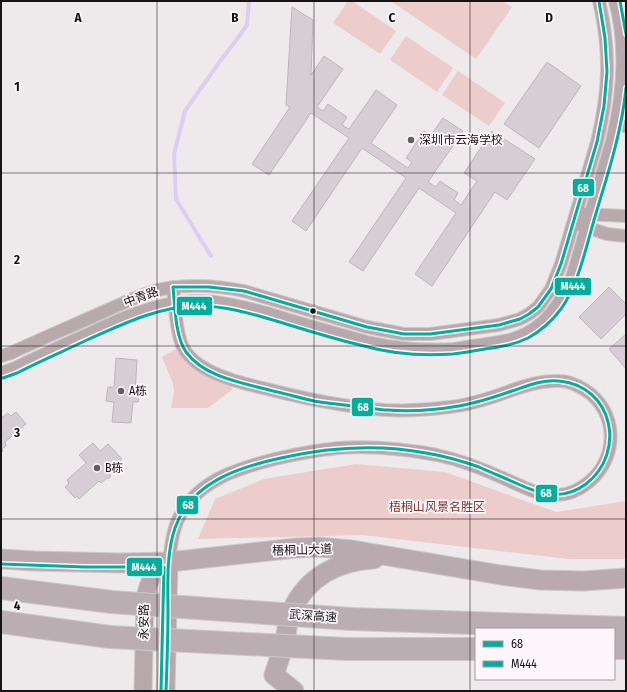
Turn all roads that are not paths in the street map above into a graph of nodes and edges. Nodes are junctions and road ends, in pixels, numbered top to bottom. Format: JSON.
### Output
{"nodes":[{"id":1,"x":599,"y":1,"type":"edge"},
{"id":2,"x":615,"y":1,"type":"edge"},
{"id":3,"x":624,"y":43,"type":"edge"},
{"id":4,"x":591,"y":214,"type":"junction"},
{"id":5,"x":626,"y":216,"type":"edge"},
{"id":6,"x":575,"y":218,"type":"junction"},
{"id":7,"x":587,"y":227,"type":"junction"},
{"id":8,"x":626,"y":236,"type":"edge"},
{"id":9,"x":173,"y":287,"type":"junction"},
{"id":10,"x":175,"y":303,"type":"junction"},
{"id":11,"x":1,"y":356,"type":"edge"},
{"id":12,"x":1,"y":373,"type":"edge"},
{"id":13,"x":402,"y":558,"type":"junction"},
{"id":14,"x":1,"y":559,"type":"edge"},
{"id":15,"x":169,"y":562,"type":"junction"},
{"id":16,"x":626,"y":578,"type":"edge"},
{"id":17,"x":1,"y":588,"type":"edge"},
{"id":18,"x":1,"y":622,"type":"edge"},
{"id":19,"x":626,"y":628,"type":"edge"},
{"id":20,"x":615,"y":648,"type":"edge"},
{"id":21,"x":626,"y":648,"type":"edge"},
{"id":22,"x":475,"y":649,"type":"edge"},
{"id":23,"x":143,"y":691,"type":"edge"},
{"id":24,"x":166,"y":691,"type":"edge"},
{"id":25,"x":294,"y":691,"type":"edge"}],
"edges":[{"from":1,"to":6,"type":"street","name":"中青路"},
{"from":2,"to":3,"type":"street","name":"中青路"},
{"from":3,"to":4,"type":"street","name":"中青路"},
{"from":4,"to":5,"type":"street"},
{"from":4,"to":6,"type":"street"},
{"from":4,"to":7,"type":"street","name":"中青路"},
{"from":6,"to":7,"type":"street"},
{"from":6,"to":9,"type":"street","name":"中青路"},
{"from":7,"to":8,"type":"street"},
{"from":7,"to":10,"type":"street","name":"中青路"},
{"from":9,"to":10,"type":"street","name":"永安路"},
{"from":9,"to":11,"type":"street","name":"中青路"},
{"from":10,"to":12,"type":"street","name":"中青路"},
{"from":10,"to":15,"type":"street","name":"永安路"},
{"from":13,"to":15,"type":"main road","name":"梧桐山大道"},
{"from":13,"to":16,"type":"main road","name":"梧桐山大道"},
{"from":13,"to":25,"type":"main road"},
{"from":14,"to":15,"type":"main road","name":"梧桐山大道"},
{"from":15,"to":23,"type":"main road","name":"永安路"},
{"from":15,"to":24,"type":"main road","name":"永安路"},
{"from":17,"to":19,"type":"highway","name":"武深高速","bridge":true},
{"from":18,"to":22,"type":"highway","bridge":true},
{"from":20,"to":21,"type":"highway"}]}
